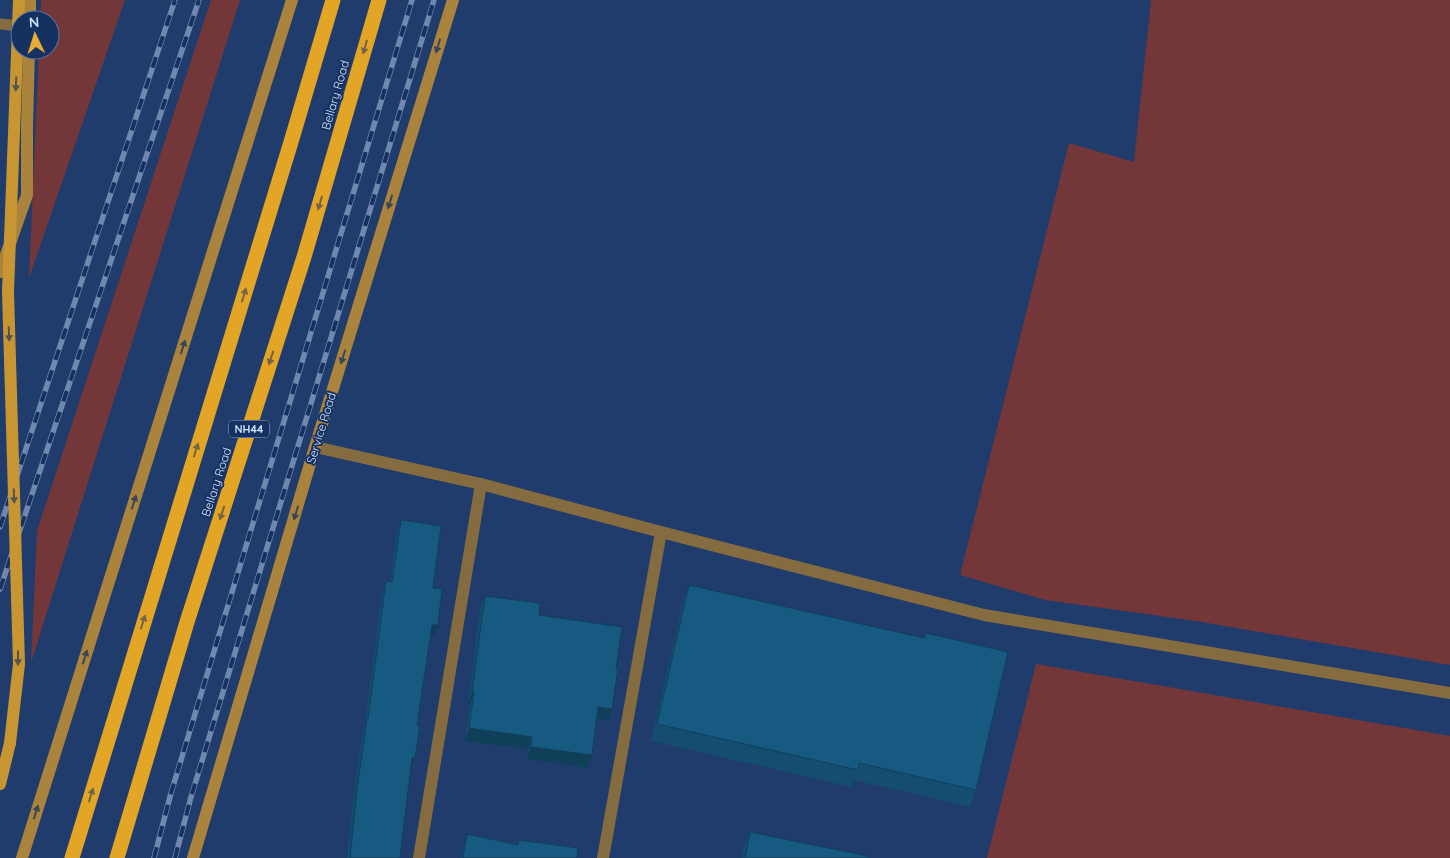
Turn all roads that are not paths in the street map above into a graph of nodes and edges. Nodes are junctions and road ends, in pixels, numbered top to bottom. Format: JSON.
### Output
{"nodes":[{"id":1,"x":19,"y":0,"type":"edge"},
{"id":2,"x":292,"y":0,"type":"edge"},
{"id":3,"x":333,"y":0,"type":"edge"},
{"id":4,"x":379,"y":0,"type":"edge"},
{"id":5,"x":441,"y":0,"type":"edge"},
{"id":6,"x":453,"y":0,"type":"edge"},
{"id":7,"x":448,"y":16,"type":"junction"},
{"id":8,"x":29,"y":60,"type":"edge"},
{"id":9,"x":0,"y":272,"type":"edge"},
{"id":10,"x":315,"y":447,"type":"junction"},
{"id":11,"x":481,"y":484,"type":"junction"},
{"id":12,"x":661,"y":532,"type":"junction"},
{"id":13,"x":1450,"y":693,"type":"edge"},
{"id":14,"x":0,"y":784,"type":"edge"},
{"id":15,"x":22,"y":858,"type":"edge"},
{"id":16,"x":72,"y":858,"type":"edge"},
{"id":17,"x":117,"y":858,"type":"edge"},
{"id":18,"x":193,"y":858,"type":"edge"},
{"id":19,"x":419,"y":858,"type":"edge"},
{"id":20,"x":603,"y":858,"type":"edge"}],
"edges":[{"from":1,"to":14,"type":"main road","one_way":true,"bridge":true},
{"from":15,"to":2,"type":"main road","one_way":true},
{"from":16,"to":3,"type":"highway","one_way":true},
{"from":4,"to":17,"type":"highway","name":"Bellary Road","number":"NH44","one_way":true},
{"from":5,"to":7,"type":"main road"},
{"from":6,"to":7,"type":"main road","name":"Service Road"},
{"from":7,"to":10,"type":"main road","name":"Service Road","one_way":true},
{"from":8,"to":9,"type":"main road"},
{"from":10,"to":11,"type":"street"},
{"from":10,"to":18,"type":"main road","name":"Service Road","one_way":true},
{"from":11,"to":12,"type":"street"},
{"from":11,"to":19,"type":"street"},
{"from":12,"to":13,"type":"street"},
{"from":12,"to":20,"type":"street"}]}
